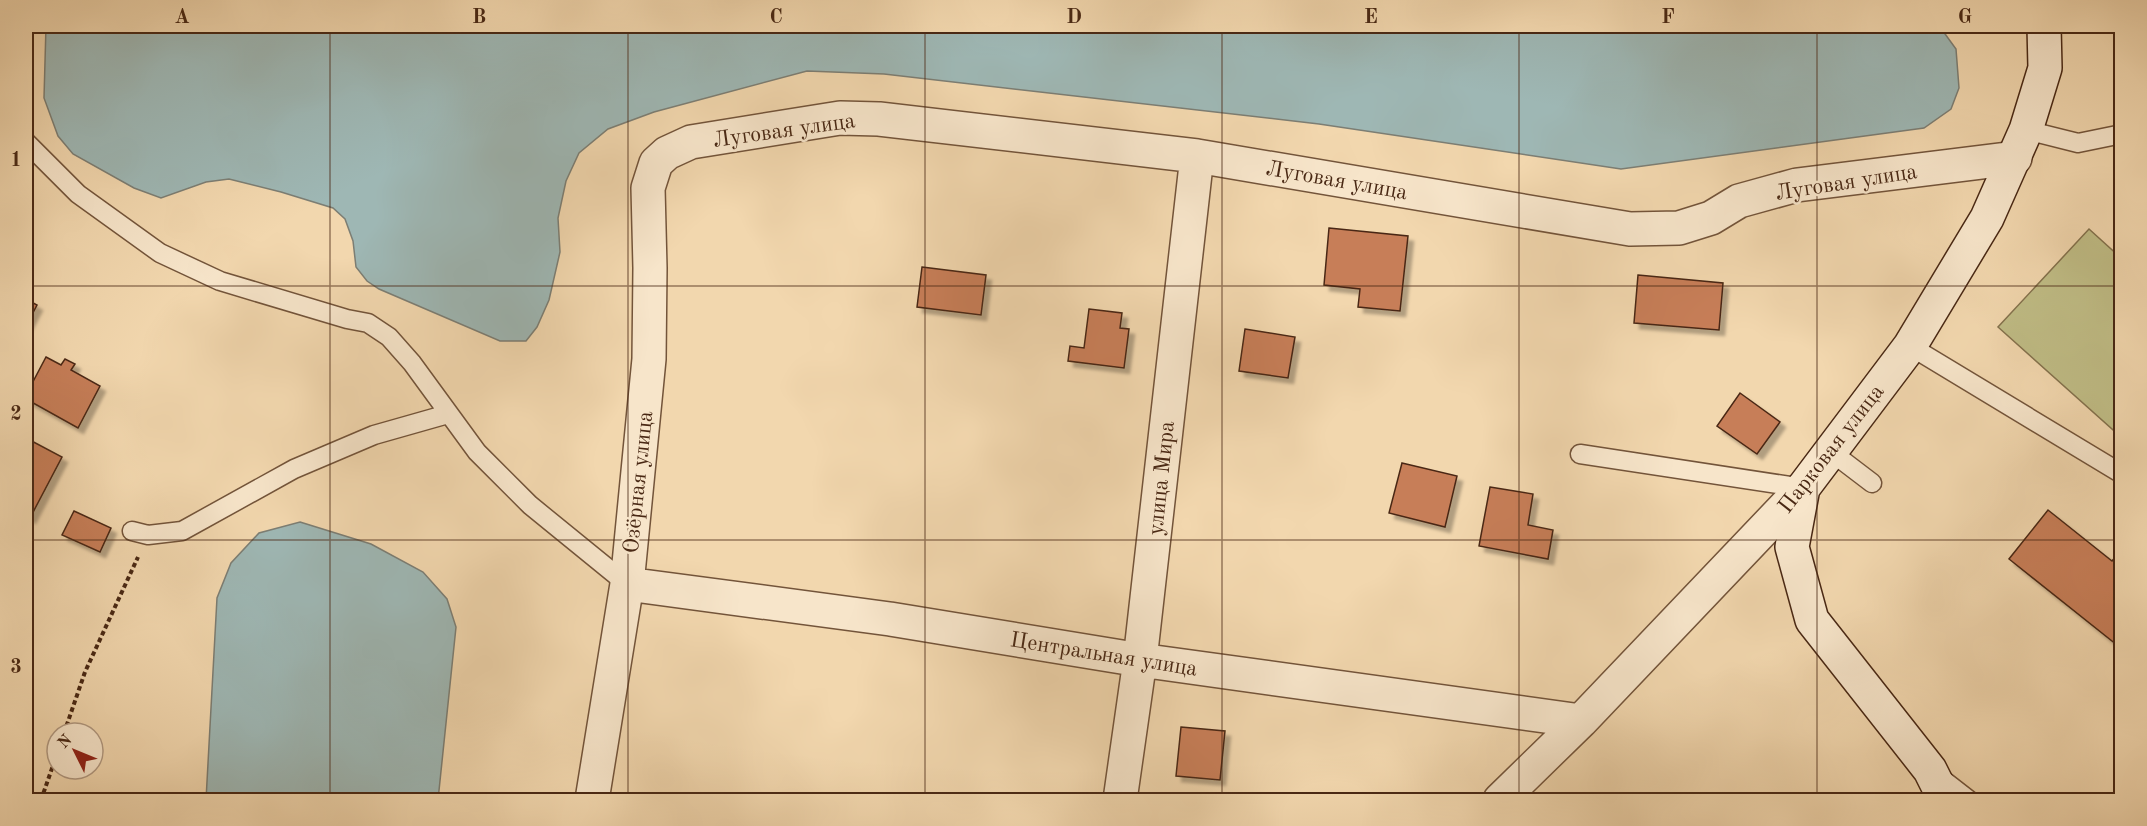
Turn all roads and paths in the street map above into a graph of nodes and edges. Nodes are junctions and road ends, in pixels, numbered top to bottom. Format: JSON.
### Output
{"nodes":[{"id":1,"x":2044,"y":26,"type":"edge"},
{"id":2,"x":2121,"y":134,"type":"edge"},
{"id":3,"x":26,"y":142,"type":"edge"},
{"id":4,"x":2020,"y":144,"type":"junction"},
{"id":5,"x":1197,"y":156,"type":"junction"},
{"id":6,"x":656,"y":163,"type":"joint"},
{"id":7,"x":1910,"y":346,"type":"junction"},
{"id":8,"x":448,"y":414,"type":"junction"},
{"id":9,"x":1830,"y":451,"type":"junction"},
{"id":10,"x":1580,"y":454,"type":"dead end"},
{"id":11,"x":2121,"y":474,"type":"edge"},
{"id":12,"x":1872,"y":483,"type":"dead end"},
{"id":13,"x":1803,"y":488,"type":"junction"},
{"id":14,"x":140,"y":533,"type":"joint"},
{"id":15,"x":627,"y":584,"type":"junction"},
{"id":16,"x":1140,"y":660,"type":"junction"},
{"id":17,"x":68,"y":721,"type":"edge"},
{"id":18,"x":1581,"y":721,"type":"junction"},
{"id":19,"x":1930,"y":770,"type":"junction"},
{"id":20,"x":48,"y":781,"type":"edge"},
{"id":21,"x":41,"y":801,"type":"edge"},
{"id":22,"x":592,"y":801,"type":"edge"},
{"id":23,"x":1120,"y":801,"type":"edge"},
{"id":24,"x":1500,"y":801,"type":"edge"},
{"id":25,"x":1945,"y":801,"type":"edge"},
{"id":26,"x":1969,"y":801,"type":"edge"}],
"edges":[{"from":1,"to":4,"type":"street","name":"Парковая улица"},
{"from":2,"to":4,"type":"lane"},
{"from":3,"to":8,"type":"lane"},
{"from":4,"to":5,"type":"street","name":"Луговая улица"},
{"from":4,"to":7,"type":"street","name":"Парковая улица"},
{"from":5,"to":6,"type":"street","name":"Луговая улица"},
{"from":5,"to":16,"type":"street","name":"улица Мира"},
{"from":6,"to":15,"type":"street","name":"Озёрная улица"},
{"from":7,"to":9,"type":"street","name":"Парковая улица"},
{"from":7,"to":11,"type":"lane"},
{"from":8,"to":14,"type":"lane"},
{"from":8,"to":15,"type":"lane"},
{"from":9,"to":12,"type":"lane"},
{"from":9,"to":13,"type":"street","name":"Парковая улица"},
{"from":10,"to":13,"type":"lane"},
{"from":13,"to":18,"type":"street","name":"Парковая улица"},
{"from":13,"to":19,"type":"street"},
{"from":14,"to":17,"type":"path"},
{"from":15,"to":16,"type":"street","name":"Центральная улица"},
{"from":15,"to":22,"type":"street","name":"Озёрная улица"},
{"from":16,"to":18,"type":"street","name":"Центральная улица"},
{"from":16,"to":23,"type":"street","name":"улица Мира"},
{"from":18,"to":24,"type":"street","name":"Парковая улица"},
{"from":19,"to":25,"type":"street"},
{"from":19,"to":26,"type":"lane"},
{"from":20,"to":21,"type":"path"}]}
